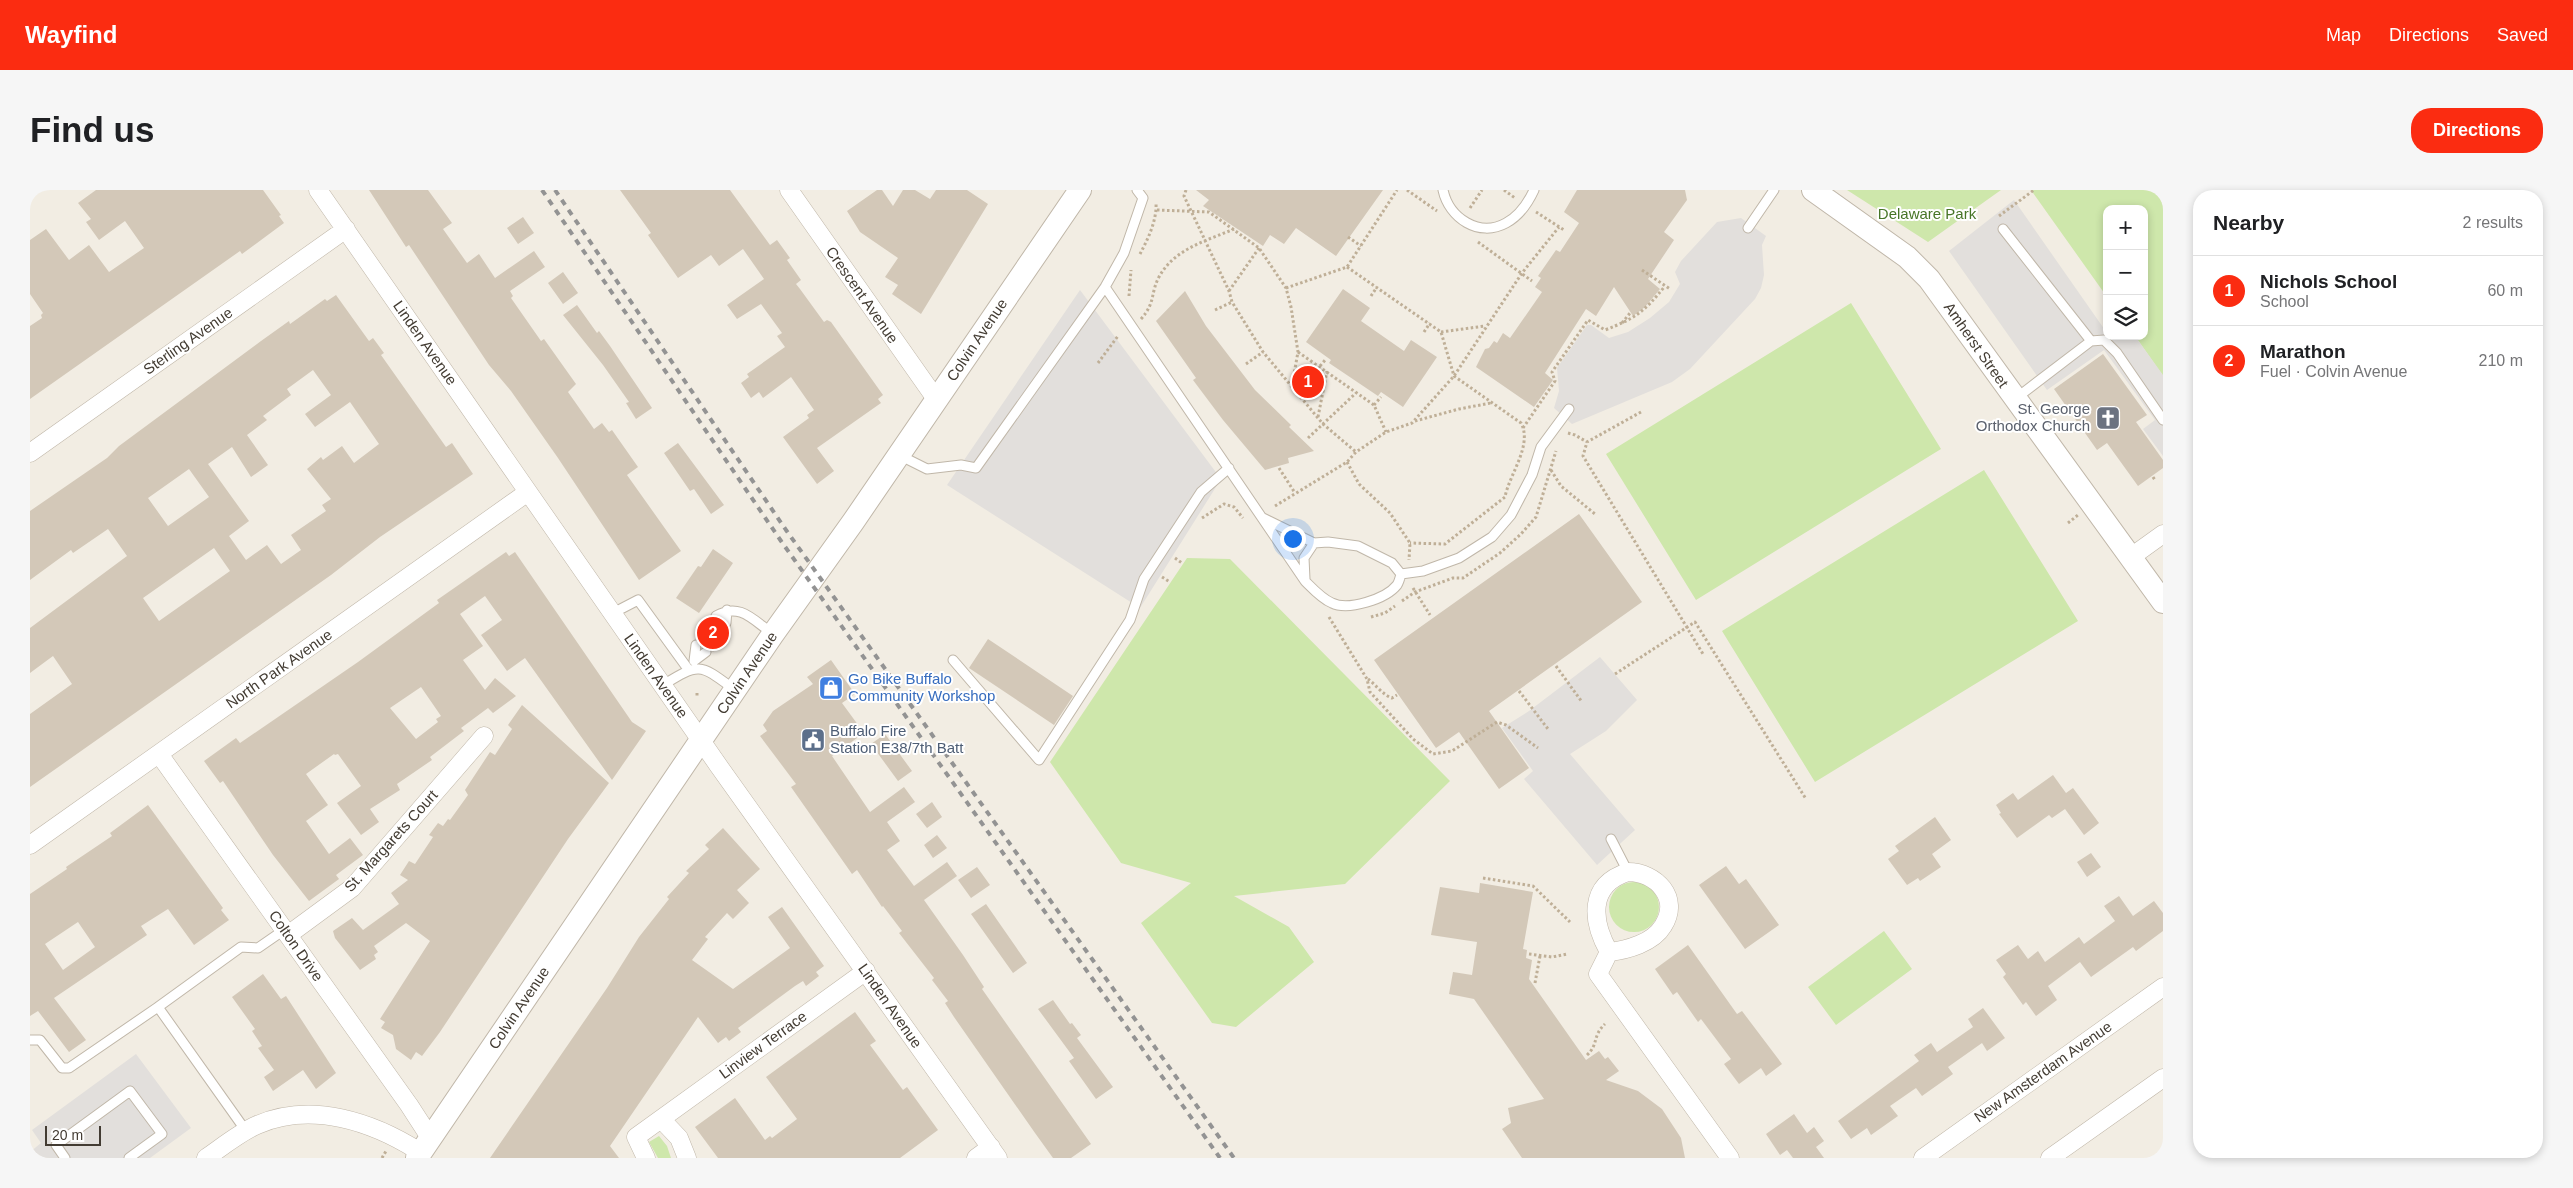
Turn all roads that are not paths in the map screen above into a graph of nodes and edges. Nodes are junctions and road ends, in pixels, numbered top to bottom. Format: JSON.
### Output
{"nodes":[{"id":1,"x":318,"y":190,"type":"edge"},
{"id":2,"x":789,"y":190,"type":"edge"},
{"id":3,"x":1080,"y":190,"type":"edge"},
{"id":4,"x":1137,"y":190,"type":"edge"},
{"id":5,"x":1444,"y":190,"type":"edge"},
{"id":6,"x":1534,"y":190,"type":"edge"},
{"id":7,"x":1774,"y":190,"type":"edge"},
{"id":8,"x":1812,"y":190,"type":"edge"},
{"id":9,"x":1748,"y":228,"type":"dead end"},
{"id":10,"x":2003,"y":228,"type":"dead end"},
{"id":11,"x":346,"y":230,"type":"junction"},
{"id":12,"x":1105,"y":287,"type":"junction"},
{"id":13,"x":2091,"y":341,"type":"junction"},
{"id":14,"x":936,"y":399,"type":"junction"},
{"id":15,"x":2015,"y":399,"type":"junction"},
{"id":16,"x":1569,"y":409,"type":"dead end"},
{"id":17,"x":2163,"y":420,"type":"edge"},
{"id":18,"x":30,"y":453,"type":"edge"},
{"id":19,"x":899,"y":454,"type":"junction"},
{"id":20,"x":1229,"y":468,"type":"junction"},
{"id":21,"x":528,"y":492,"type":"junction"},
{"id":22,"x":1260,"y":516,"type":"junction"},
{"id":23,"x":2163,"y":534,"type":"edge"},
{"id":24,"x":1314,"y":543,"type":"junction"},
{"id":25,"x":2131,"y":557,"type":"junction"},
{"id":26,"x":1401,"y":574,"type":"junction"},
{"id":27,"x":1305,"y":581,"type":"junction"},
{"id":28,"x":2163,"y":602,"type":"edge"},
{"id":29,"x":727,"y":610,"type":"junction"},
{"id":30,"x":613,"y":613,"type":"junction"},
{"id":31,"x":716,"y":616,"type":"dead end"},
{"id":32,"x":726,"y":623,"type":"dead end"},
{"id":33,"x":773,"y":634,"type":"junction"},
{"id":34,"x":696,"y":644,"type":"dead end"},
{"id":35,"x":706,"y":652,"type":"dead end"},
{"id":36,"x":953,"y":660,"type":"dead end"},
{"id":37,"x":693,"y":666,"type":"junction"},
{"id":38,"x":663,"y":685,"type":"junction"},
{"id":39,"x":735,"y":690,"type":"junction"},
{"id":40,"x":484,"y":736,"type":"dead end"},
{"id":41,"x":701,"y":740,"type":"junction"},
{"id":42,"x":159,"y":754,"type":"junction"},
{"id":43,"x":1611,"y":839,"type":"dead end"},
{"id":44,"x":30,"y":845,"type":"edge"},
{"id":45,"x":1628,"y":872,"type":"junction"},
{"id":46,"x":286,"y":932,"type":"junction"},
{"id":47,"x":1609,"y":952,"type":"junction"},
{"id":48,"x":866,"y":971,"type":"junction"},
{"id":49,"x":2163,"y":987,"type":"edge"},
{"id":50,"x":158,"y":1007,"type":"junction"},
{"id":51,"x":30,"y":1040,"type":"edge"},
{"id":52,"x":2163,"y":1078,"type":"edge"},
{"id":53,"x":661,"y":1119,"type":"junction"},
{"id":54,"x":246,"y":1131,"type":"junction"},
{"id":55,"x":423,"y":1150,"type":"edge"},
{"id":56,"x":994,"y":1153,"type":"edge"},
{"id":57,"x":65,"y":1158,"type":"edge"},
{"id":58,"x":129,"y":1158,"type":"edge"},
{"id":59,"x":206,"y":1158,"type":"edge"},
{"id":60,"x":646,"y":1158,"type":"edge"},
{"id":61,"x":687,"y":1158,"type":"edge"},
{"id":62,"x":976,"y":1158,"type":"edge"},
{"id":63,"x":1730,"y":1158,"type":"edge"},
{"id":64,"x":1923,"y":1158,"type":"edge"},
{"id":65,"x":2050,"y":1158,"type":"edge"}],
"edges":[{"from":1,"to":11,"type":"street","name":"Linden Avenue"},
{"from":2,"to":14,"type":"street","name":"Crescent Avenue"},
{"from":3,"to":14,"type":"street","name":"Colvin Avenue"},
{"from":4,"to":12,"type":"lane"},
{"from":5,"to":6,"type":"lane"},
{"from":7,"to":9,"type":"lane"},
{"from":8,"to":15,"type":"street","name":"Amherst Street"},
{"from":10,"to":13,"type":"lane"},
{"from":11,"to":18,"type":"street","name":"Sterling Avenue"},
{"from":11,"to":21,"type":"street","name":"Linden Avenue"},
{"from":12,"to":19,"type":"lane"},
{"from":12,"to":20,"type":"lane"},
{"from":13,"to":15,"type":"lane"},
{"from":13,"to":17,"type":"lane"},
{"from":14,"to":19,"type":"street","name":"Colvin Avenue"},
{"from":15,"to":25,"type":"street","name":"Amherst Street"},
{"from":16,"to":26,"type":"lane"},
{"from":19,"to":33,"type":"street","name":"Colvin Avenue"},
{"from":20,"to":22,"type":"lane"},
{"from":20,"to":36,"type":"lane"},
{"from":21,"to":30,"type":"street","name":"Linden Avenue"},
{"from":21,"to":42,"type":"street","name":"North Park Avenue"},
{"from":22,"to":24,"type":"lane"},
{"from":22,"to":27,"type":"lane"},
{"from":23,"to":25,"type":"street"},
{"from":24,"to":26,"type":"lane"},
{"from":24,"to":27,"type":"lane"},
{"from":25,"to":28,"type":"street","name":"Amherst Street"},
{"from":26,"to":27,"type":"lane"},
{"from":29,"to":31,"type":"lane"},
{"from":29,"to":32,"type":"lane"},
{"from":29,"to":33,"type":"lane"},
{"from":30,"to":37,"type":"lane"},
{"from":30,"to":38,"type":"street","name":"Linden Avenue"},
{"from":33,"to":39,"type":"street","name":"Colvin Avenue"},
{"from":34,"to":37,"type":"lane"},
{"from":35,"to":37,"type":"lane"},
{"from":37,"to":38,"type":"lane"},
{"from":37,"to":39,"type":"lane"},
{"from":38,"to":41,"type":"street","name":"Linden Avenue"},
{"from":39,"to":41,"type":"street","name":"Colvin Avenue"},
{"from":40,"to":46,"type":"street","name":"St. Margarets Court"},
{"from":41,"to":48,"type":"street","name":"Linden Avenue"},
{"from":41,"to":55,"type":"street","name":"Colvin Avenue"},
{"from":42,"to":44,"type":"street","name":"North Park Avenue"},
{"from":42,"to":46,"type":"street","name":"Colton Drive"},
{"from":43,"to":45,"type":"lane"},
{"from":45,"to":47,"type":"street"},
{"from":45,"to":47,"type":"street"},
{"from":46,"to":50,"type":"lane"},
{"from":46,"to":55,"type":"street","name":"Colton Drive"},
{"from":47,"to":63,"type":"street"},
{"from":48,"to":53,"type":"street","name":"Linview Terrace"},
{"from":48,"to":56,"type":"street","name":"Linden Avenue"},
{"from":49,"to":64,"type":"street","name":"New Amsterdam Avenue"},
{"from":50,"to":51,"type":"lane"},
{"from":50,"to":54,"type":"lane"},
{"from":52,"to":65,"type":"street"},
{"from":53,"to":60,"type":"street","name":"Linview Terrace"},
{"from":53,"to":61,"type":"street"},
{"from":54,"to":55,"type":"street"},
{"from":54,"to":59,"type":"street"},
{"from":56,"to":62,"type":"street"},
{"from":57,"to":58,"type":"lane"}]}
